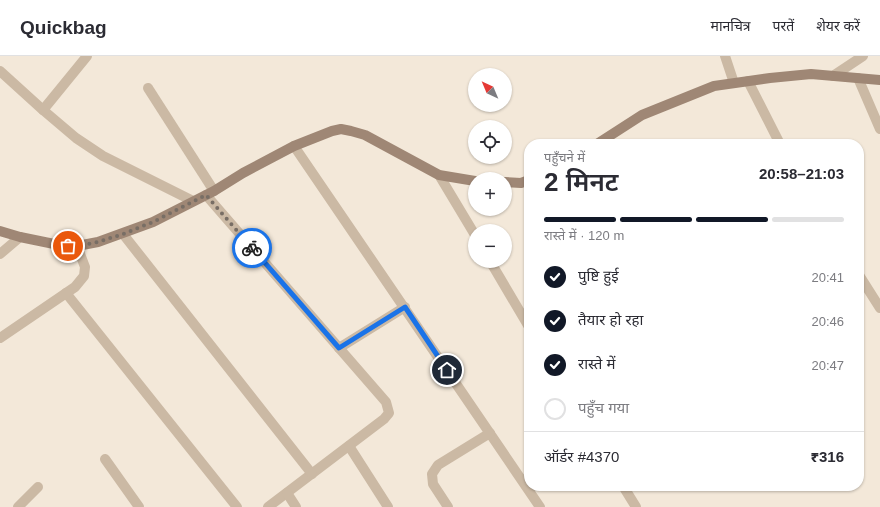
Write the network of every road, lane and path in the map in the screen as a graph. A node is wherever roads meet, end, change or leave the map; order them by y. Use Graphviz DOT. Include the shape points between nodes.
graph roads {
  1 [pos="87,56"];
  2 [pos="725,56"];
  3 [pos="863,56"];
  4 [pos="0,71"];
  5 [pos="833,76"];
  6 [pos="858,78"];
  7 [pos="880,80"];
  8 [pos="748,81"];
  9 [pos="734,83"];
  10 [pos="148,88"];
  11 [pos="43,110"];
  12 [pos="880,129"];
  13 [pos="605,139"];
  14 [pos="777,139"];
  15 [pos="294,146"];
  16 [pos="439,175"];
  17 [pos="468,180"];
  18 [pos="512,182"];
  19 [pos="524,182"];
  20 [pos="210,193"];
  21 [pos="194,201"];
  22 [pos="468,224"];
  23 [pos="0,230"];
  24 [pos="123,234"];
  25 [pos="20,237"];
  26 [pos="77,246"];
  27 [pos="0,254"];
  28 [pos="494,268"];
  29 [pos="864,283"];
  30 [pos="66,293"];
  31 [pos="405,307"];
  32 [pos="880,308"];
  33 [pos="524,319"];
  34 [pos="0,338"];
  35 [pos="339,348"];
  36 [pos="490,433"];
  37 [pos="349,446"];
  38 [pos="105,460"];
  39 [pos="312,474"];
  40 [pos="524,483"];
  41 [pos="38,487"];
  42 [pos="529,491"];
  43 [pos="626,491"];
  44 [pos="287,493"];
  45 [pos="18,507"];
  46 [pos="139,507"];
  47 [pos="237,507"];
  48 [pos="268,507"];
  49 [pos="296,507"];
  50 [pos="388,507"];
  51 [pos="448,507"];
  52 [pos="540,507"];
  53 [pos="636,507"];
  1 -- 11 [label="street"];
  2 -- 9 [label="street"];
  3 -- 5 [label="street"];
  4 -- 11 [label="street"];
  5 -- 6 [label="main road"];
  5 -- 8 [label="main road" via="811,74"];
  6 -- 7 [label="main road"];
  6 -- 12 [label="street"];
  8 -- 9 [label="main road"];
  8 -- 14 [label="street"];
  9 -- 13 [label="main road" via="714,86 642,115"];
  10 -- 20 [label="street"];
  11 -- 21 [label="street" via="76,138 103,156"];
  15 -- 16 [label="main road" via="341,129 365,135"];
  15 -- 20 [label="main road"];
  15 -- 31 [label="street"];
  16 -- 17 [label="main road"];
  16 -- 22 [label="street"];
  18 -- 19 [label="main road"];
  20 -- 21 [label="main road"];
  20 -- 35 [label="street"];
  21 -- 24 [label="main road"];
  23 -- 25 [label="main road"];
  24 -- 26 [label="main road"];
  24 -- 39 [label="street"];
  25 -- 26 [label="main road"];
  25 -- 27 [label="street"];
  26 -- 30 [label="street" via="85,267 84,276"];
  28 -- 33 [label="street"];
  29 -- 32 [label="street"];
  30 -- 34 [label="street"];
  30 -- 47 [label="street"];
  31 -- 35 [label="street"];
  31 -- 36 [label="street"];
  35 -- 37 [label="street" via="386,402 389,412 384,419"];
  36 -- 40 [label="street"];
  36 -- 51 [label="street" via="438,465 432,474 433,484"];
  37 -- 39 [label="street"];
  37 -- 50 [label="street"];
  38 -- 46 [label="street"];
  39 -- 44 [label="street"];
  41 -- 45 [label="street"];
  42 -- 52 [label="street"];
  43 -- 53 [label="street"];
  44 -- 48 [label="street"];
  44 -- 49 [label="street"];
}
